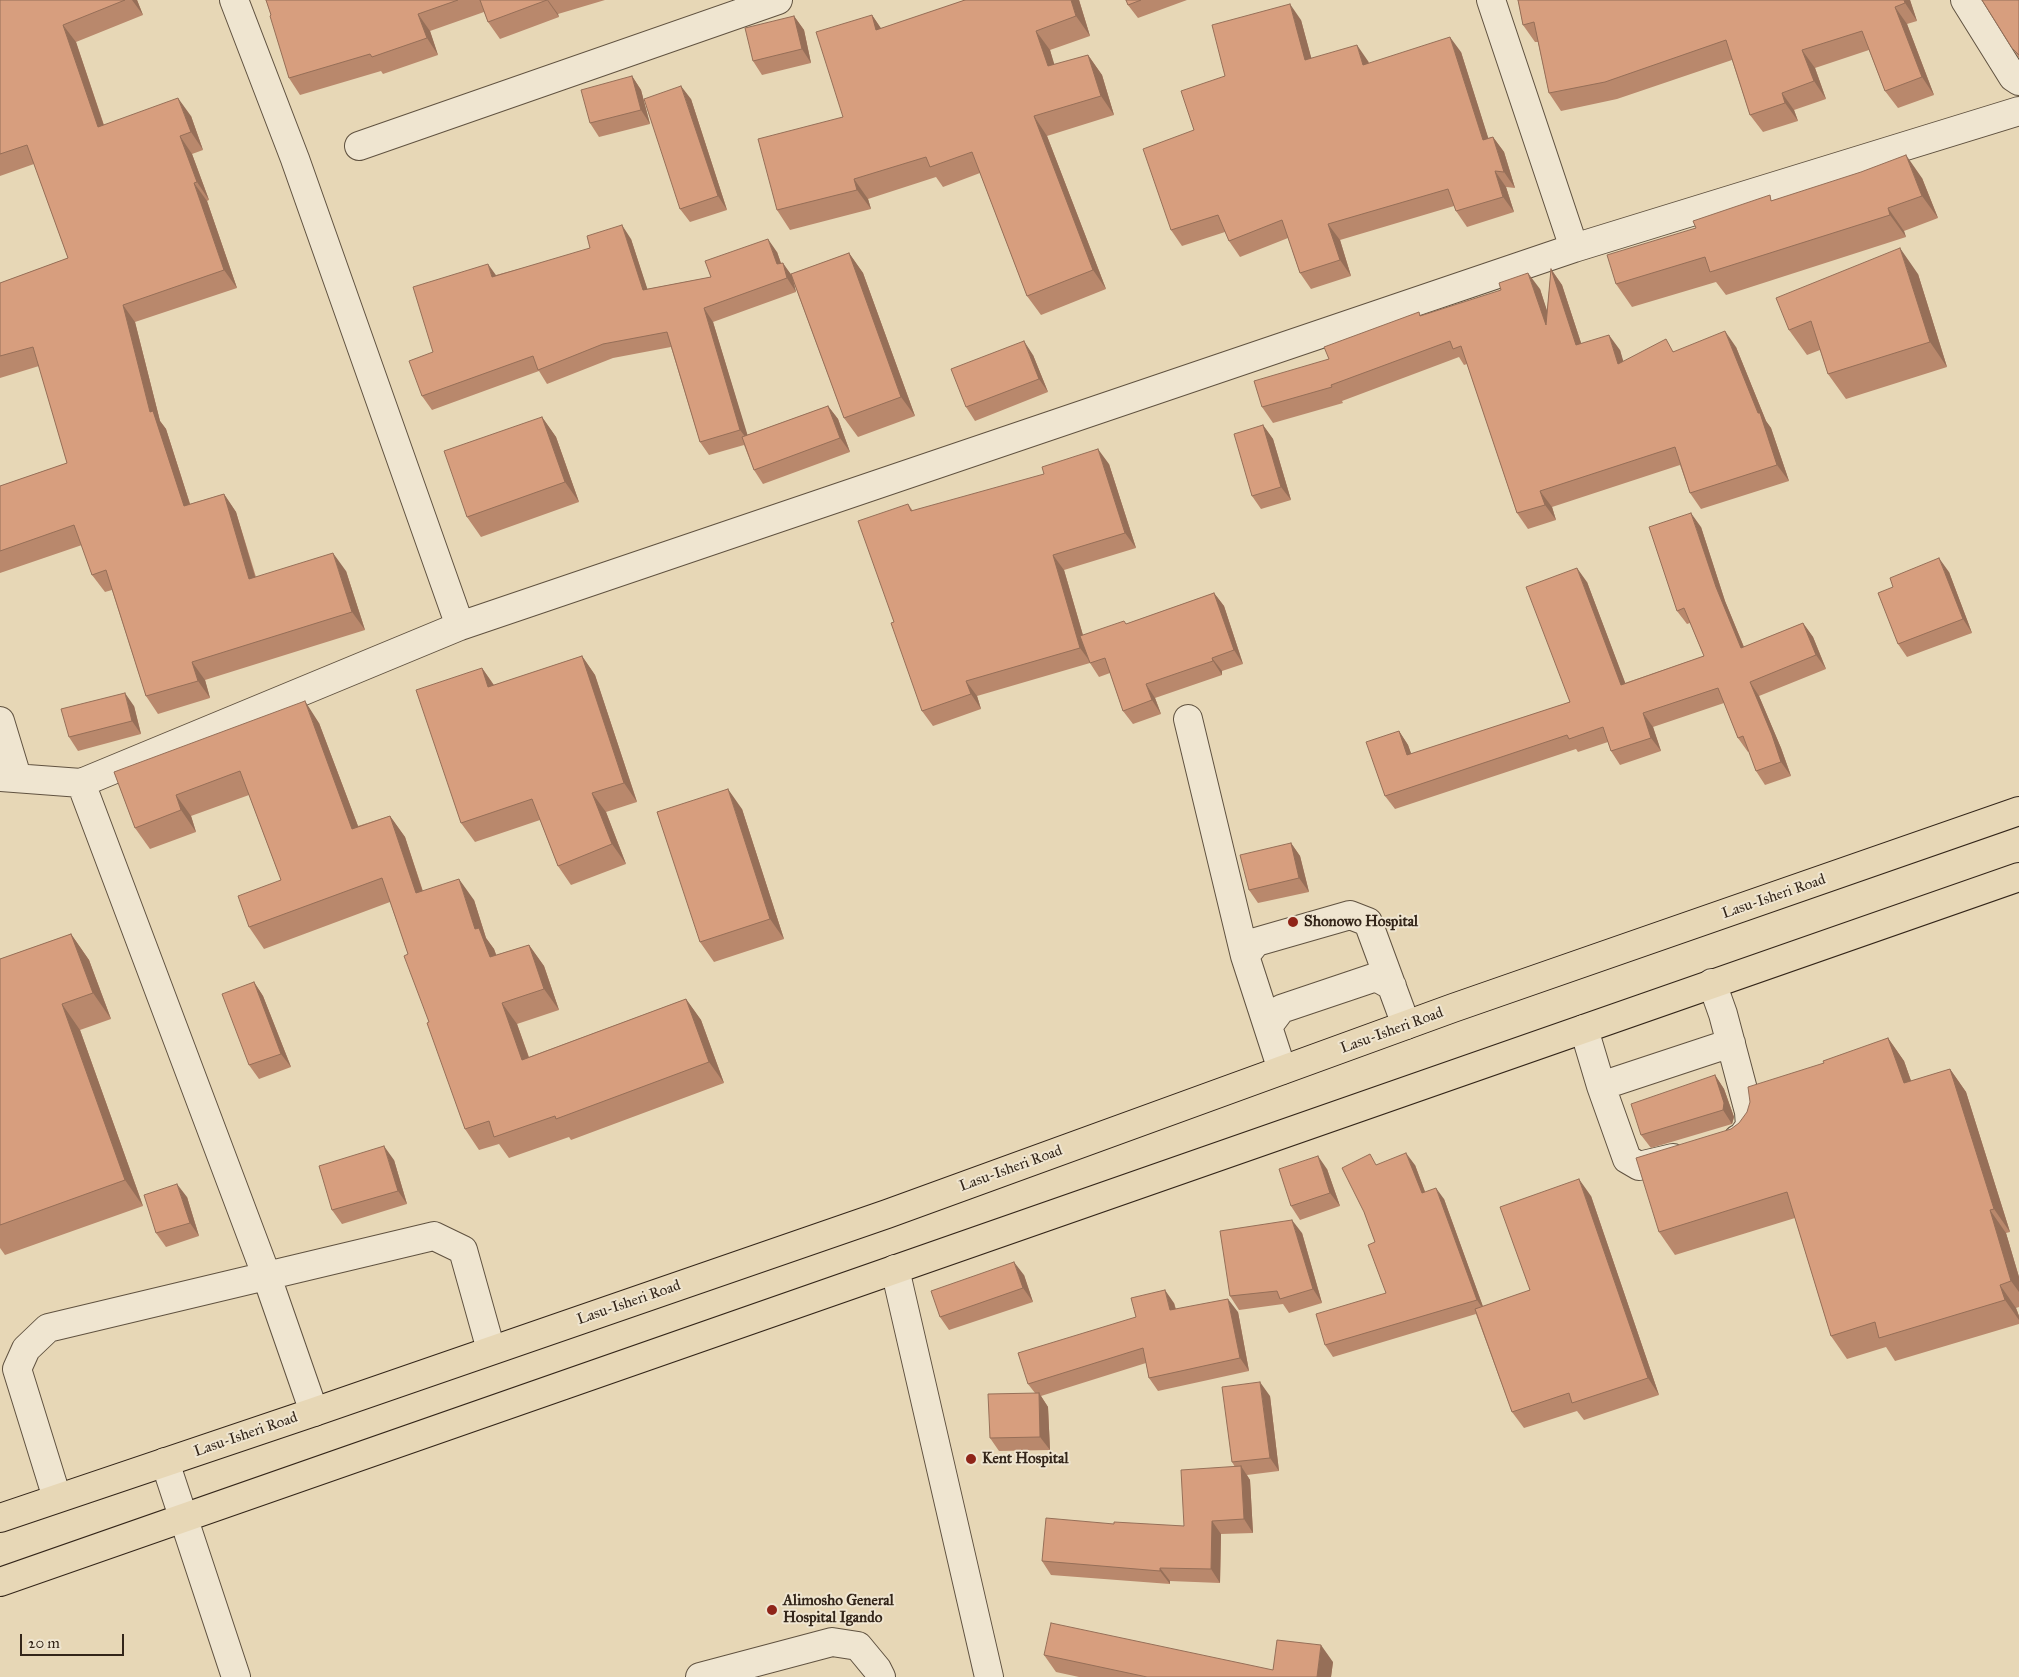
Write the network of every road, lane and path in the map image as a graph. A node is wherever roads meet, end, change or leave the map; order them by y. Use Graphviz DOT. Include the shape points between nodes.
graph roads {
  1 [pos="234,0"];
  2 [pos="778,0"];
  3 [pos="1491,0"];
  4 [pos="1965,0"];
  5 [pos="2019,81"];
  6 [pos="2019,111"];
  7 [pos="359,146"];
  8 [pos="1574,248"];
  9 [pos="460,626"];
  10 [pos="1188,719"];
  11 [pos="0,721"];
  12 [pos="9,777"];
  13 [pos="81,783"];
  14 [pos="2019,811"];
  15 [pos="2019,877"];
  16 [pos="1245,956"];
  17 [pos="1712,984"];
  18 [pos="1392,986"];
  19 [pos="1269,1025"];
  20 [pos="1406,1026"];
  21 [pos="1584,1029"];
  22 [pos="1731,1043"];
  23 [pos="1282,1070"];
  24 [pos="1601,1086"];
  25 [pos="895,1269"];
  26 [pos="267,1277"];
  27 [pos="491,1350"];
  28 [pos="314,1412"];
  29 [pos="165,1462"];
  30 [pos="57,1498"];
  31 [pos="0,1518"];
  32 [pos="184,1518"];
  33 [pos="0,1582"];
  34 [pos="236,1677"];
  35 [pos="700,1677"];
  36 [pos="881,1677"];
  37 [pos="990,1677"];
  1 -- 9 [label="street" via="295,159"];
  2 -- 7 [label="street"];
  3 -- 8 [label="street"];
  4 -- 5 [label="street" via="2013,77"];
  6 -- 8 [label="street"];
  8 -- 9 [label="street"];
  9 -- 13 [label="street"];
  10 -- 16 [label="street"];
  11 -- 12 [label="street"];
  12 -- 13 [label="street"];
  13 -- 26 [label="street"];
  14 -- 20 [label="main road, Lasu-Isheri Road"];
  15 -- 17 [label="main road"];
  16 -- 18 [label="street" via="1256,942 1350,915 1368,922"];
  16 -- 19 [label="street"];
  17 -- 21 [label="main road"];
  17 -- 22 [label="street"];
  18 -- 19 [label="street" via="1376,977 1281,1009"];
  18 -- 20 [label="street"];
  19 -- 23 [label="street"];
  20 -- 23 [label="main road, Lasu-Isheri Road"];
  21 -- 24 [label="street"];
  21 -- 25 [label="main road"];
  22 -- 24 [label="street"];
  22 -- 24 [label="street" via="1749,1112 1750,1126 1742,1138 1639,1166 1627,1159"];
  23 -- 27 [label="main road, Lasu-Isheri Road" via="887,1214"];
  25 -- 32 [label="main road"];
  25 -- 37 [label="street"];
  26 -- 27 [label="street" via="434,1236 463,1250"];
  26 -- 28 [label="street"];
  26 -- 30 [label="street" via="48,1328 26,1350 17,1369"];
  27 -- 28 [label="main road, Lasu-Isheri Road"];
  28 -- 29 [label="main road, Lasu-Isheri Road"];
  29 -- 30 [label="main road, Lasu-Isheri Road"];
  29 -- 32 [label="street"];
  30 -- 31 [label="main road, Lasu-Isheri Road"];
  32 -- 33 [label="main road"];
  32 -- 34 [label="street"];
  35 -- 36 [label="street" via="832,1642 858,1646"];
}
